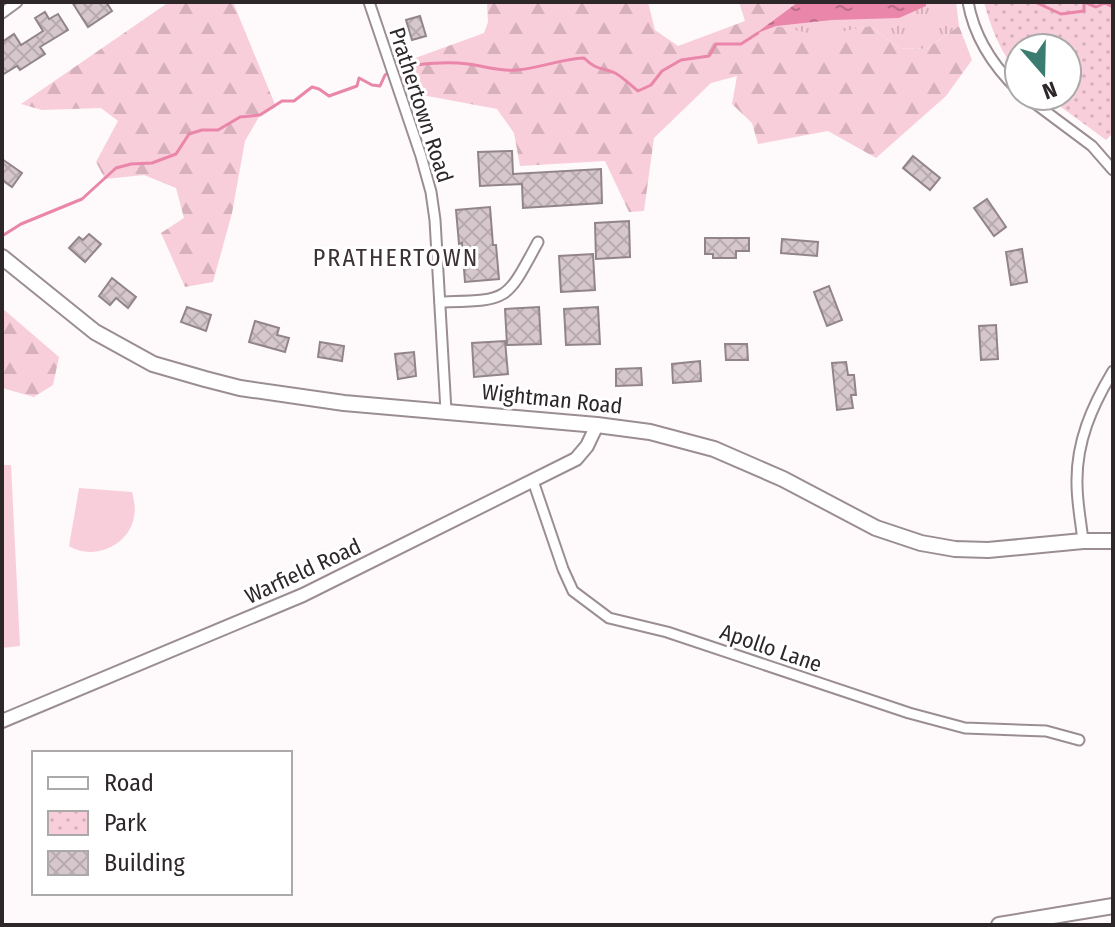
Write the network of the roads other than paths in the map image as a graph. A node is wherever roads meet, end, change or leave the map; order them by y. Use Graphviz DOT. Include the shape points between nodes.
graph roads {
  1 [pos="17,2"];
  2 [pos="369,2"];
  3 [pos="968,2"];
  4 [pos="2,13"];
  5 [pos="1003,73"];
  6 [pos="1046,112"];
  7 [pos="1113,170"];
  8 [pos="538,242"];
  9 [pos="2,257"];
  10 [pos="440,302"];
  11 [pos="1113,371"];
  12 [pos="446,411"];
  13 [pos="597,425"];
  14 [pos="533,481"];
  15 [pos="1083,541"];
  16 [pos="1113,541"];
  17 [pos="2,721"];
  18 [pos="1079,740"];
  19 [pos="1113,906"];
  20 [pos="999,925"];
  1 -- 4 [label="street"];
  2 -- 10 [label="street, Prathertown Road" via="431,192"];
  3 -- 5 [label="street" via="975,28"];
  6 -- 7 [label="street" via="1092,146"];
  8 -- 10 [label="street" via="505,295"];
  9 -- 12 [label="main road, Wightman Road" via="95,332 153,364 240,388"];
  10 -- 12 [label="street, Prathertown Road"];
  11 -- 15 [label="street" via="1096,399 1077,462"];
  12 -- 13 [label="main road, Wightman Road"];
  13 -- 14 [label="street, Warfield Road" via="576,459"];
  13 -- 15 [label="main road, Wightman Road" via="714,449 876,528 921,543 988,550"];
  14 -- 17 [label="street, Warfield Road" via="303,595"];
  14 -- 18 [label="street, Apollo Lane" via="573,591 609,618 965,728 1046,731"];
  15 -- 16 [label="main road, Wightman Road"];
  19 -- 20 [label="main road"];
}
